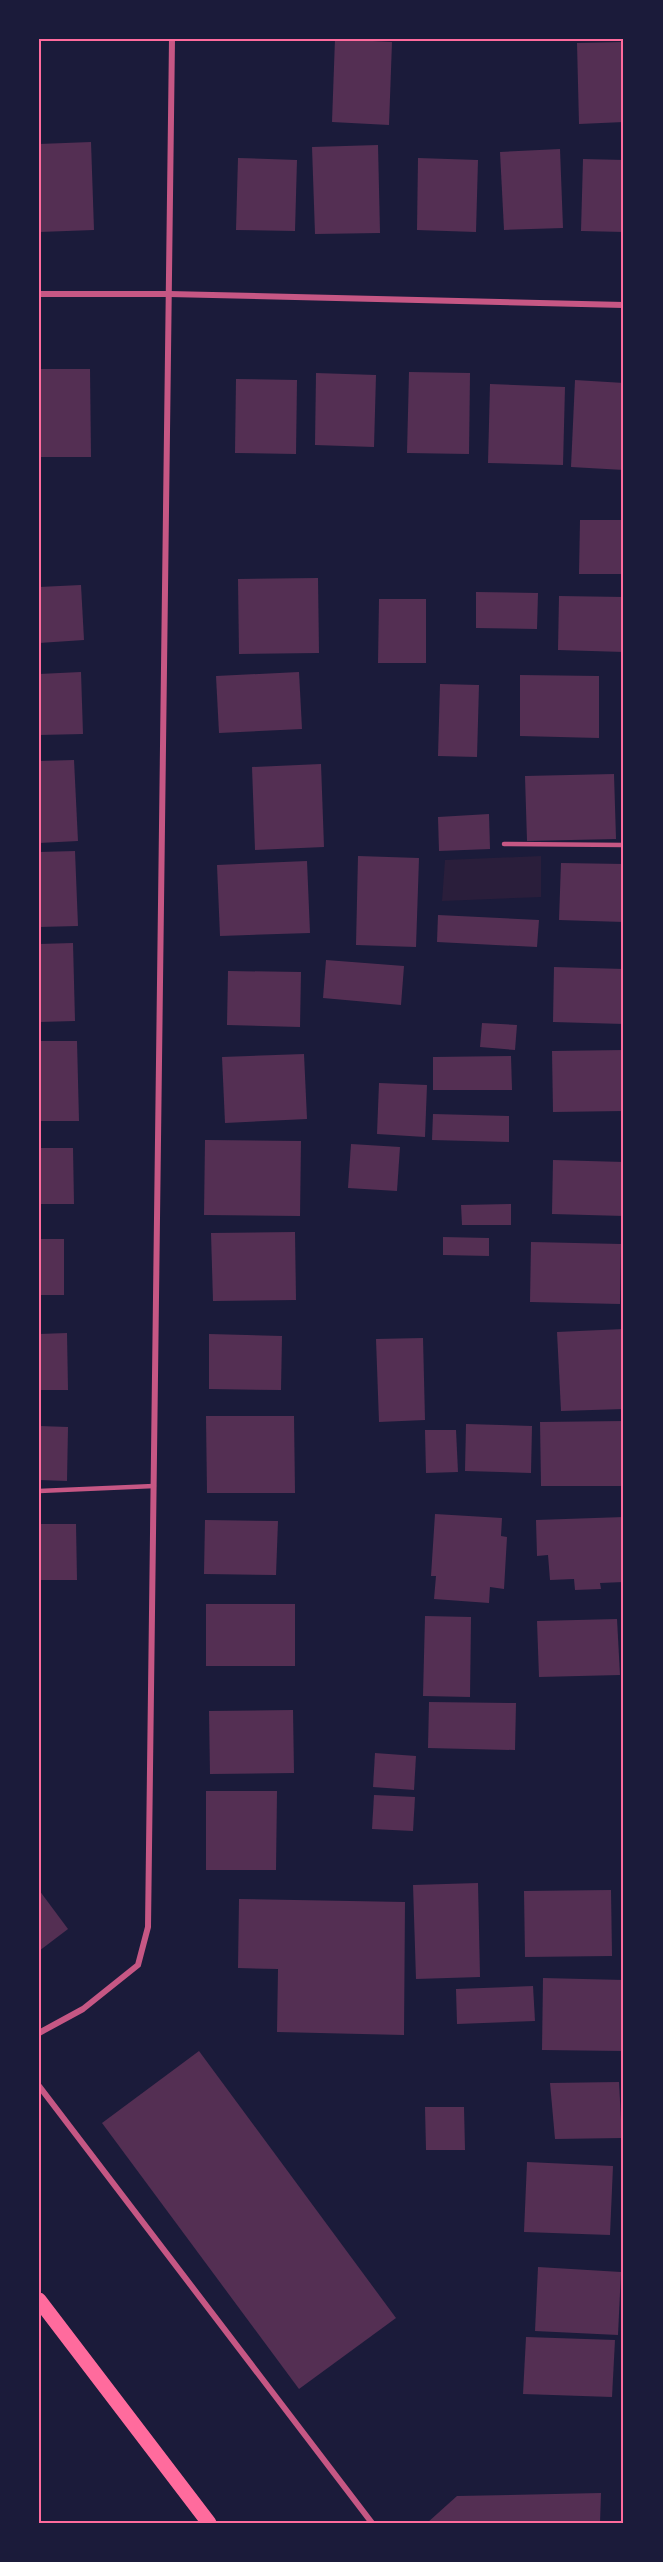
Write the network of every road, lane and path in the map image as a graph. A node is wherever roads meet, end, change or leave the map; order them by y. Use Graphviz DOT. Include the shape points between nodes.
graph roads {
  1 [pos="172,39"];
  2 [pos="39,294"];
  3 [pos="169,294"];
  4 [pos="624,305"];
  5 [pos="504,844"];
  6 [pos="624,846"];
  7 [pos="154,1486"];
  8 [pos="39,1491"];
  9 [pos="39,2033"];
  10 [pos="39,2086"];
  11 [pos="39,2300"];
  12 [pos="209,2523"];
  13 [pos="372,2523"];
  1 -- 3 [label="street"];
  2 -- 3 [label="street"];
  3 -- 4 [label="street"];
  3 -- 7 [label="street"];
  5 -- 6 [label="lane"];
  7 -- 8 [label="lane"];
  7 -- 9 [label="street" via="148,1927 138,1965 82,2009"];
  10 -- 13 [label="street"];
  11 -- 12 [label="main road"];
}
